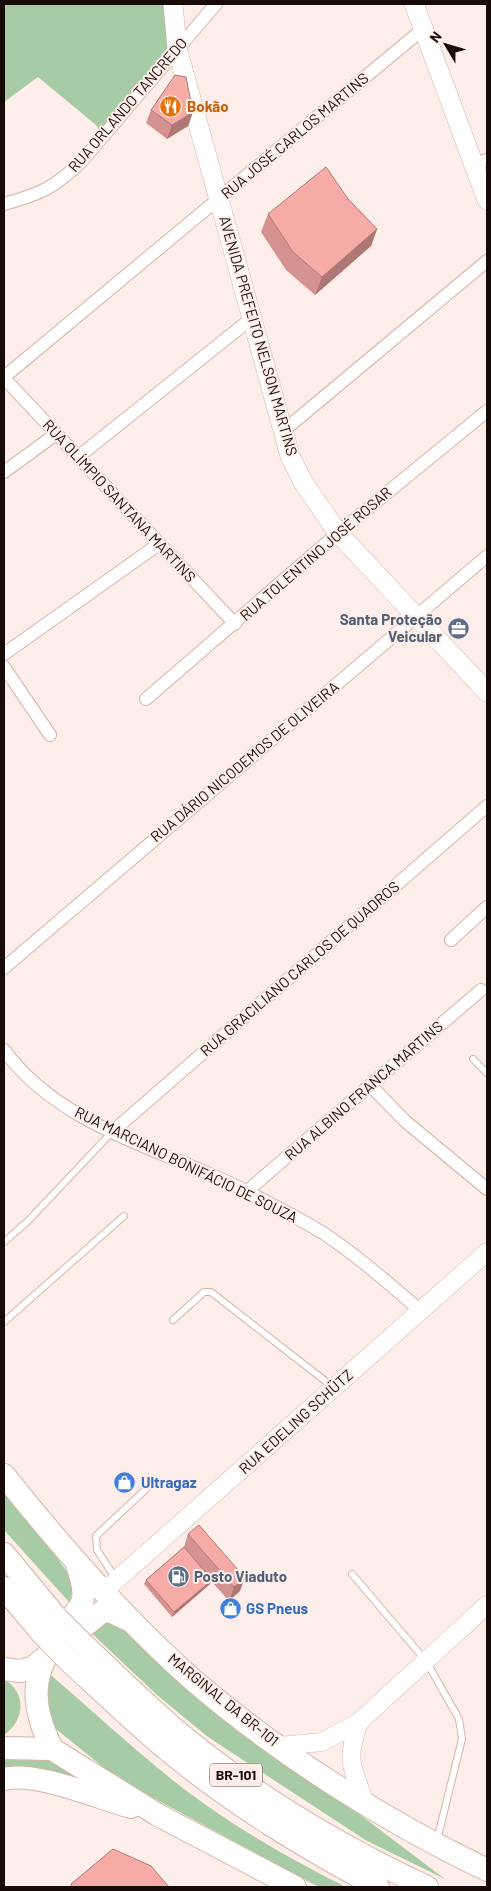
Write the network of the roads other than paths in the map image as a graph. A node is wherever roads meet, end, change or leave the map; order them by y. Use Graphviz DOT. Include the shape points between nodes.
graph roads {
  1 [pos="173,4"];
  2 [pos="216,4"];
  3 [pos="414,4"];
  4 [pos="423,29"];
  5 [pos="176,48"];
  6 [pos="481,162"];
  7 [pos="220,199"];
  8 [pos="487,200"];
  9 [pos="4,204"];
  10 [pos="487,260"];
  11 [pos="252,318"];
  12 [pos="4,377"];
  13 [pos="487,411"];
  14 [pos="282,432"];
  15 [pos="56,434"];
  16 [pos="78,457"];
  17 [pos="4,472"];
  18 [pos="338,533"];
  19 [pos="159,544"];
  20 [pos="487,556"];
  21 [pos="416,616"];
  22 [pos="235,624"];
  23 [pos="4,654"];
  24 [pos="4,667"];
  25 [pos="487,692"];
  26 [pos="146,699"];
  27 [pos="50,735"];
  28 [pos="487,806"];
  29 [pos="487,907"];
  30 [pos="451,940"];
  31 [pos="4,968"];
  32 [pos="480,990"];
  33 [pos="4,1050"];
  34 [pos="473,1059"];
  35 [pos="487,1073"];
  36 [pos="370,1085"];
  37 [pos="112,1132"];
  38 [pos="487,1189"];
  39 [pos="246,1192"];
  40 [pos="124,1216"];
  41 [pos="4,1242"];
  42 [pos="487,1252"];
  43 [pos="421,1311"];
  44 [pos="173,1320"];
  45 [pos="4,1322"];
  46 [pos="334,1388"];
  47 [pos="4,1475"];
  48 [pos="146,1489"];
  49 [pos="4,1554"];
  50 [pos="76,1564"];
  51 [pos="352,1574"];
  52 [pos="111,1586"];
  53 [pos="4,1588"];
  54 [pos="487,1605"];
  55 [pos="132,1622"];
  56 [pos="49,1625"];
  57 [pos="76,1653"];
  58 [pos="4,1657"];
  59 [pos="45,1659"];
  60 [pos="426,1661"];
  61 [pos="4,1669"];
  62 [pos="359,1722"];
  63 [pos="280,1746"];
  64 [pos="4,1748"];
  65 [pos="52,1749"];
  66 [pos="4,1779"];
  67 [pos="366,1805"];
  68 [pos="158,1815"];
  69 [pos="436,1844"];
  70 [pos="487,1870"];
  71 [pos="418,1883"];
  72 [pos="295,1887"];
  73 [pos="378,1887"];
  74 [pos="442,1887"];
  1 -- 5 [label="main road, AVENIDA PREFEITO NELSON MARTINS"];
  2 -- 5 [label="street, RUA ORLANDO TANCREDO"];
  3 -- 4 [label="main road"];
  4 -- 6 [label="main road"];
  4 -- 7 [label="street, RUA JOSÉ CARLOS MARTINS"];
  5 -- 7 [label="main road, AVENIDA PREFEITO NELSON MARTINS"];
  5 -- 9 [label="street, RUA ORLANDO TANCREDO" via="64,179 47,190"];
  6 -- 8 [label="main road"];
  7 -- 11 [label="main road, AVENIDA PREFEITO NELSON MARTINS"];
  7 -- 12 [label="street, RUA JOSÉ CARLOS MARTINS"];
  10 -- 14 [label="street"];
  11 -- 14 [label="main road, AVENIDA PREFEITO NELSON MARTINS"];
  11 -- 16 [label="street"];
  12 -- 15 [label="street, RUA OLÍMPIO SANTANA MARTINS"];
  13 -- 18 [label="street, RUA TOLENTINO JOSÉ ROSAR"];
  14 -- 18 [label="main road, AVENIDA PREFEITO NELSON MARTINS" via="303,482"];
  15 -- 16 [label="street, RUA OLÍMPIO SANTANA MARTINS"];
  15 -- 17 [label="street"];
  16 -- 19 [label="street, RUA OLÍMPIO SANTANA MARTINS"];
  18 -- 21 [label="main road, AVENIDA PREFEITO NELSON MARTINS"];
  18 -- 22 [label="street, RUA TOLENTINO JOSÉ ROSAR"];
  19 -- 22 [label="street, RUA OLÍMPIO SANTANA MARTINS"];
  19 -- 23 [label="street"];
  20 -- 21 [label="street, RUA DÁRIO NICODEMOS DE OLIVEIRA"];
  21 -- 25 [label="main road, AVENIDA PREFEITO NELSON MARTINS"];
  21 -- 31 [label="street, RUA DÁRIO NICODEMOS DE OLIVEIRA"];
  22 -- 26 [label="street, RUA TOLENTINO JOSÉ ROSAR"];
  24 -- 27 [label="street"];
  28 -- 37 [label="street, RUA GRACILIANO CARLOS DE QUADROS"];
  29 -- 30 [label="street"];
  32 -- 36 [label="street, RUA ALBINO FRANCA MARTINS"];
  33 -- 37 [label="street, RUA MARCIANO BONIFÁCIO DE SOUZA" via="38,1086"];
  34 -- 35 [label="lane"];
  36 -- 38 [label="street" via="406,1121"];
  36 -- 39 [label="street, RUA ALBINO FRANCA MARTINS"];
  37 -- 39 [label="street, RUA MARCIANO BONIFÁCIO DE SOUZA"];
  37 -- 41 [label="lane"];
  39 -- 43 [label="street, RUA MARCIANO BONIFÁCIO DE SOUZA" via="322,1232"];
  40 -- 45 [label="lane"];
  42 -- 43 [label="main road, RUA EDELING SCHÜTZ"];
  43 -- 46 [label="main road, RUA EDELING SCHÜTZ"];
  44 -- 46 [label="lane" via="204,1292 211,1292"];
  46 -- 52 [label="main road, RUA EDELING SCHÜTZ"];
  47 -- 50 [label="highway, MARGINAL DA BR-101"];
  48 -- 52 [label="lane" via="96,1536 97,1550"];
  49 -- 56 [label="highway, BR-101"];
  50 -- 52 [label="highway, MARGINAL DA BR-101"];
  50 -- 58 [label="highway" via="84,1594 77,1612 35,1650 22,1657"];
  51 -- 60 [label="lane"];
  52 -- 55 [label="highway, MARGINAL DA BR-101"];
  53 -- 56 [label="highway, BR-101"];
  54 -- 60 [label="main road"];
  55 -- 59 [label="highway" via="103,1611"];
  55 -- 63 [label="highway, MARGINAL DA BR-101" via="194,1680"];
  56 -- 57 [label="highway, BR-101, bridge"];
  57 -- 71 [label="highway, BR-101" via="240,1778 310,1825"];
  57 -- 73 [label="highway, BR-101" via="172,1754 260,1818"];
  59 -- 61 [label="highway" via="25,1671"];
  59 -- 65 [label="highway" via="36,1683 36,1700 39,1718"];
  60 -- 62 [label="main road"];
  60 -- 69 [label="lane" via="459,1719 462,1739"];
  62 -- 63 [label="main road" via="322,1742"];
  62 -- 67 [label="main road" via="351,1746 351,1763"];
  63 -- 67 [label="highway, MARGINAL DA BR-101"];
  64 -- 65 [label="highway"];
  65 -- 68 [label="highway"];
  66 -- 68 [label="highway" via="28,1778"];
  67 -- 69 [label="highway, MARGINAL DA BR-101"];
  68 -- 72 [label="highway"];
  69 -- 70 [label="highway, MARGINAL DA BR-101"];
  71 -- 74 [label="highway"];
}
